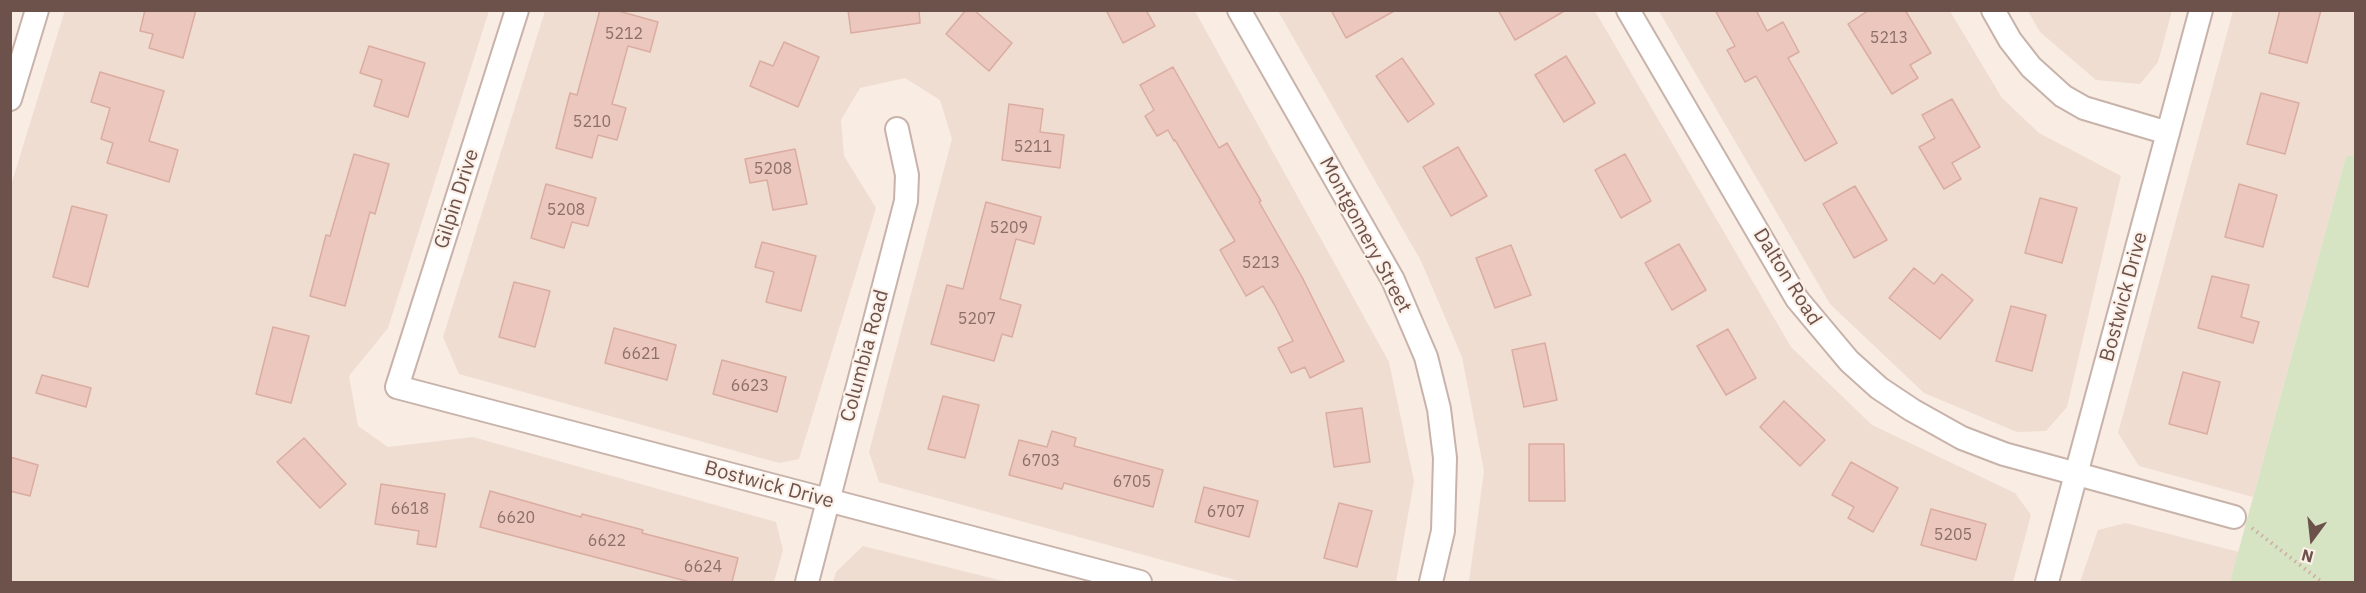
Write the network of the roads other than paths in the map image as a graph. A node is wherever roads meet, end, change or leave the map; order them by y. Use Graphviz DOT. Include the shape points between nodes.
graph roads {
  1 [pos="38,10"];
  2 [pos="517,10"];
  3 [pos="1239,10"];
  4 [pos="1628,10"];
  5 [pos="1993,10"];
  6 [pos="2201,10"];
  7 [pos="10,99"];
  8 [pos="897,129"];
  9 [pos="2168,134"];
  10 [pos="397,387"];
  11 [pos="2077,474"];
  12 [pos="827,500"];
  13 [pos="2234,517"];
  14 [pos="807,582"];
  15 [pos="1140,582"];
  16 [pos="1431,582"];
  17 [pos="2047,582"];
  1 -- 7 [label="street"];
  2 -- 10 [label="street, Gilpin Drive"];
  3 -- 16 [label="street, Montgomery Street" via="1393,280 1426,357 1439,409 1445,458 1443,531"];
  4 -- 11 [label="street, Dalton Road" via="1797,299 1849,361 1879,388 1962,438"];
  5 -- 9 [label="street" via="2031,67 2063,96 2084,108"];
  6 -- 9 [label="street, Bostwick Drive"];
  8 -- 12 [label="street, Columbia Road" via="907,175 906,201"];
  9 -- 11 [label="street, Bostwick Drive"];
  10 -- 12 [label="street, Bostwick Drive"];
  11 -- 13 [label="street, Dalton Road"];
  11 -- 17 [label="street, Bostwick Drive"];
  12 -- 14 [label="street, Columbia Road"];
  12 -- 15 [label="street, Bostwick Drive"];
}
